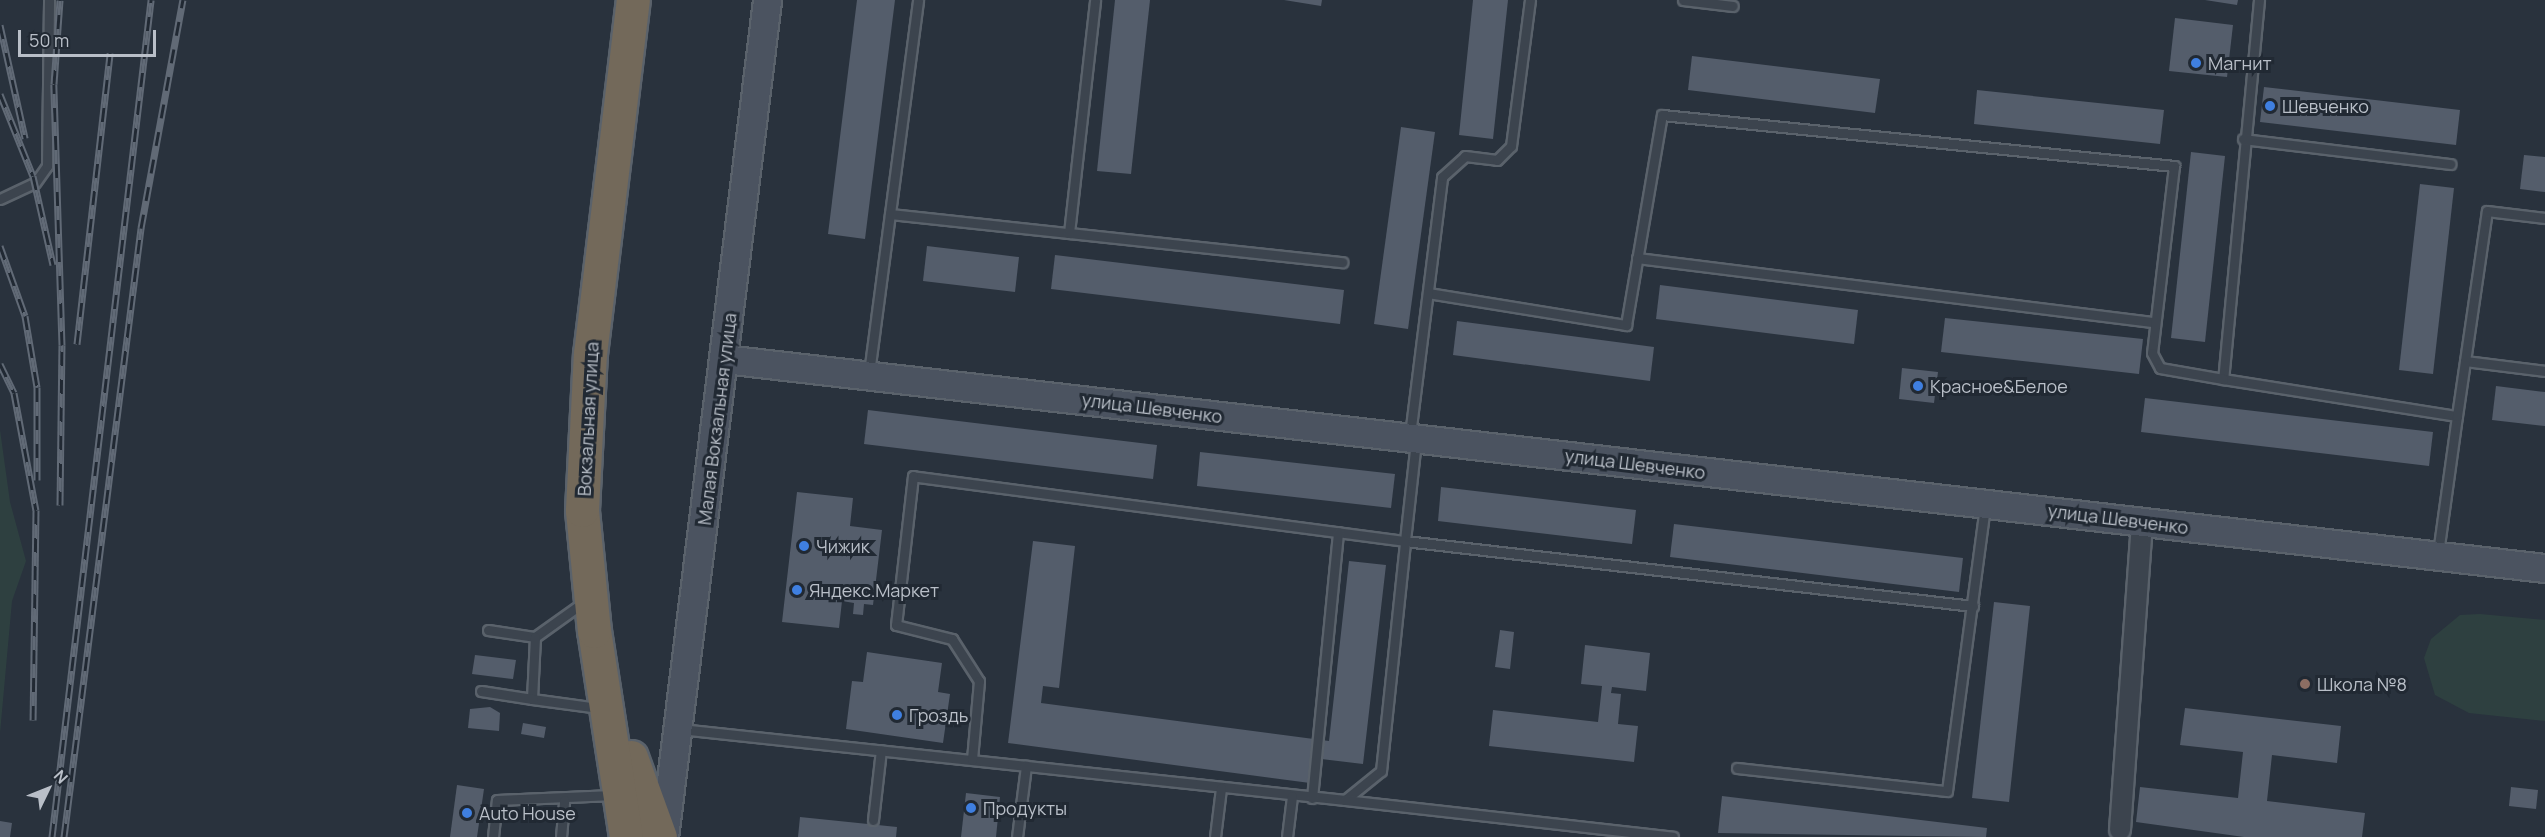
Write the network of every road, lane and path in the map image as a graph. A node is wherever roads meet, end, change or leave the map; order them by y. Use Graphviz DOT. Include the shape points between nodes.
graph roads {
  1 [pos="49,0"];
  2 [pos="633,0"];
  3 [pos="767,0"];
  4 [pos="918,0"];
  5 [pos="1095,0"];
  6 [pos="1530,0"];
  7 [pos="1683,0"];
  8 [pos="2259,0"];
  9 [pos="1733,6"];
  10 [pos="2243,139"];
  11 [pos="2451,164"];
  12 [pos="0,199"];
  13 [pos="890,214"];
  14 [pos="2545,219"];
  15 [pos="1069,233"];
  16 [pos="1638,258"];
  17 [pos="1342,262"];
  18 [pos="1428,293"];
  19 [pos="2152,322"];
  20 [pos="724,359"];
  21 [pos="2465,362"];
  22 [pos="2545,371"];
  23 [pos="868,375"];
  24 [pos="2223,379"];
  25 [pos="2457,416"];
  26 [pos="1413,438"];
  27 [pos="1985,504"];
  28 [pos="2142,522"];
  29 [pos="1338,532"];
  30 [pos="1405,541"];
  31 [pos="2438,556"];
  32 [pos="2545,568"];
  33 [pos="590,598"];
  34 [pos="1973,606"];
  35 [pos="488,630"];
  36 [pos="594,631"];
  37 [pos="535,636"];
  38 [pos="481,691"];
  39 [pos="532,699"];
  40 [pos="607,709"];
  41 [pos="678,729"];
  42 [pos="881,750"];
  43 [pos="972,760"];
  44 [pos="1026,766"];
  45 [pos="1737,768"];
  46 [pos="1221,788"];
  47 [pos="622,795"];
  48 [pos="1292,796"];
  49 [pos="1312,798"];
  50 [pos="564,800"];
  51 [pos="1345,800"];
  52 [pos="873,820"];
  53 [pos="2120,831"];
  54 [pos="493,837"];
  55 [pos="561,837"];
  56 [pos="626,837"];
  57 [pos="662,837"];
  58 [pos="1017,837"];
  59 [pos="1215,837"];
  60 [pos="1287,837"];
  61 [pos="1673,837"];
  1 -- 12 [label="lane" via="47,166 35,183"];
  2 -- 33 [label="highway, Вокзальная улица" via="590,354 582,510"];
  3 -- 20 [label="street, Малая Вокзальная улица"];
  4 -- 13 [label="lane"];
  5 -- 15 [label="lane"];
  6 -- 18 [label="lane" via="1511,146 1497,160 1465,156 1442,177"];
  7 -- 9 [label="lane"];
  8 -- 10 [label="lane"];
  10 -- 11 [label="lane"];
  10 -- 24 [label="lane"];
  13 -- 15 [label="lane"];
  13 -- 23 [label="lane"];
  14 -- 21 [label="lane" via="2487,211"];
  15 -- 17 [label="lane"];
  16 -- 18 [label="lane" via="1626,325"];
  16 -- 19 [label="lane"];
  16 -- 19 [label="lane" via="1662,115 2174,166"];
  18 -- 26 [label="lane"];
  19 -- 24 [label="lane" via="2152,352 2160,368"];
  20 -- 23 [label="street, улица Шевченко"];
  20 -- 41 [label="street, Малая Вокзальная улица"];
  21 -- 22 [label="lane"];
  21 -- 25 [label="lane"];
  23 -- 26 [label="street, улица Шевченко"];
  24 -- 25 [label="lane"];
  25 -- 31 [label="lane"];
  26 -- 27 [label="street, улица Шевченко"];
  26 -- 30 [label="lane"];
  27 -- 28 [label="street, улица Шевченко"];
  27 -- 34 [label="lane"];
  28 -- 31 [label="street, улица Шевченко"];
  28 -- 53 [label="street"];
  29 -- 30 [label="lane"];
  29 -- 43 [label="lane" via="913,476 896,625 952,639 979,681"];
  29 -- 49 [label="lane"];
  30 -- 34 [label="lane"];
  30 -- 51 [label="lane" via="1381,771"];
  31 -- 32 [label="street, улица Шевченко"];
  33 -- 36 [label="highway, Вокзальная улица"];
  33 -- 37 [label="lane"];
  34 -- 45 [label="lane" via="1947,791"];
  35 -- 37 [label="lane"];
  36 -- 40 [label="highway, Вокзальная улица"];
  36 -- 57 [label="highway"];
  37 -- 39 [label="lane"];
  38 -- 39 [label="lane"];
  39 -- 40 [label="lane"];
  40 -- 47 [label="highway, Вокзальная улица"];
  41 -- 42 [label="lane"];
  41 -- 57 [label="street, Малая Вокзальная улица"];
  42 -- 43 [label="lane"];
  42 -- 52 [label="lane"];
  43 -- 44 [label="lane"];
  44 -- 46 [label="lane"];
  44 -- 58 [label="lane"];
  46 -- 48 [label="lane"];
  46 -- 59 [label="lane"];
  47 -- 50 [label="lane"];
  47 -- 56 [label="highway, Вокзальная улица"];
  48 -- 49 [label="lane"];
  48 -- 60 [label="lane"];
  49 -- 51 [label="lane"];
  50 -- 54 [label="lane" via="497,800"];
  50 -- 55 [label="lane"];
  51 -- 61 [label="lane"];
}
